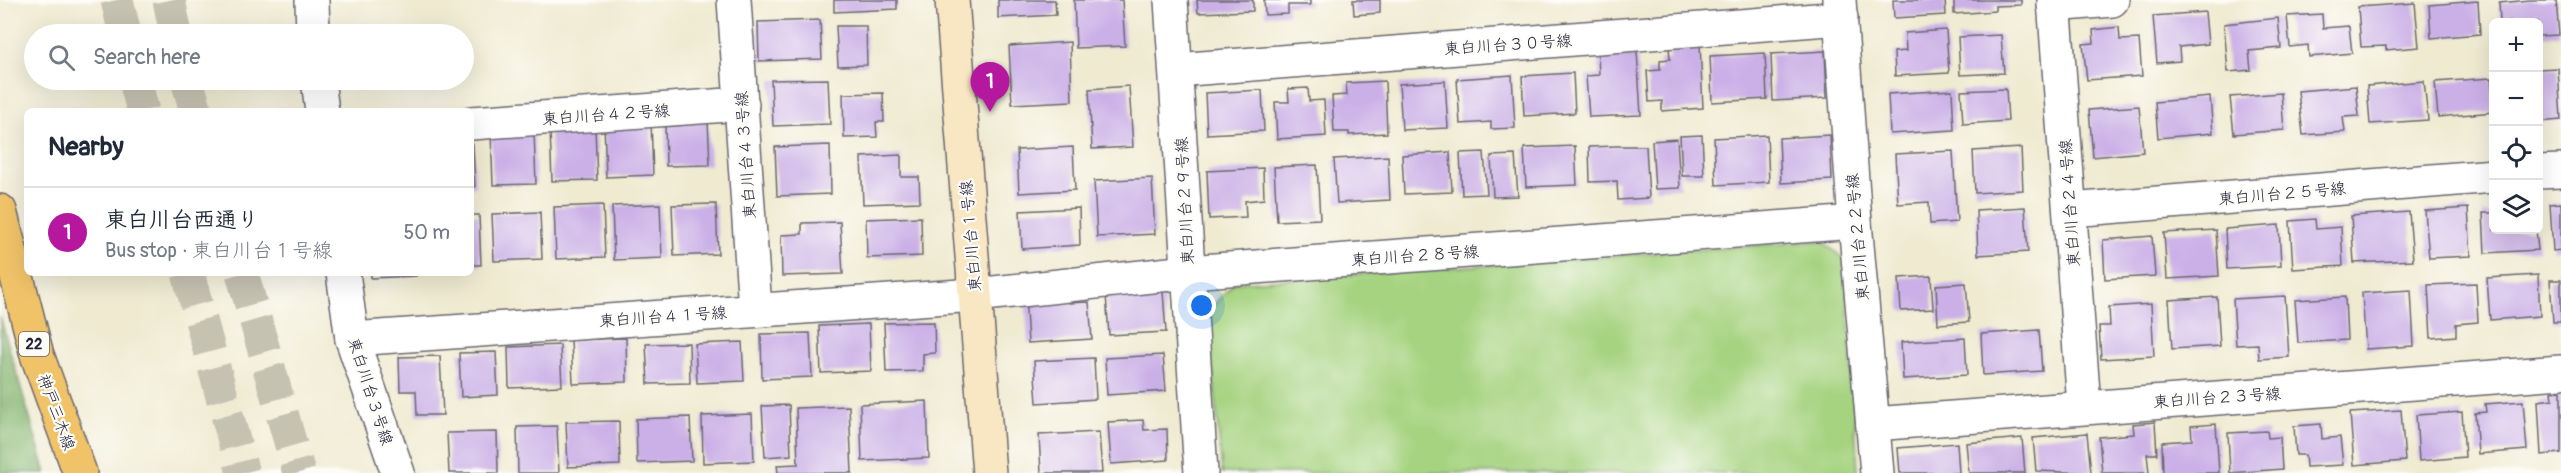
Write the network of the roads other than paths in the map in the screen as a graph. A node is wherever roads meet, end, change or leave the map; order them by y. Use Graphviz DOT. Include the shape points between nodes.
graph roads {
  1 [pos="312,0"];
  2 [pos="734,0"];
  3 [pos="952,0"];
  4 [pos="1171,0"];
  5 [pos="2112,0"];
  6 [pos="2054,2"];
  7 [pos="1840,9"];
  8 [pos="313,24"];
  9 [pos="1176,70"];
  10 [pos="319,90"];
  11 [pos="742,104"];
  12 [pos="322,108"];
  13 [pos="474,123"];
  14 [pos="2561,171"];
  15 [pos="2543,172"];
  16 [pos="2489,176"];
  17 [pos="2070,210"];
  18 [pos="0,211"];
  19 [pos="1855,222"];
  20 [pos="1188,273"];
  21 [pos="343,276"];
  22 [pos="975,295"];
  23 [pos="755,309"];
  24 [pos="352,339"];
  25 [pos="2561,372"];
  26 [pos="2084,406"];
  27 [pos="1873,424"];
  28 [pos="80,473"];
  29 [pos="398,473"];
  30 [pos="989,473"];
  31 [pos="1201,473"];
  32 [pos="1877,473"];
  1 -- 8 [label="street"];
  2 -- 11 [label="street, 東白川台４３号線"];
  3 -- 22 [label="street, 東白川台１号線"];
  4 -- 9 [label="street, 東白川台２９号線"];
  5 -- 6 [label="street"];
  6 -- 17 [label="street, 東白川台２４号線"];
  7 -- 9 [label="street, 東白川台３０号線"];
  7 -- 19 [label="street, 東白川台２２号線"];
  9 -- 20 [label="street, 東白川台２９号線"];
  10 -- 12 [label="street"];
  11 -- 13 [label="street, 東白川台４２号線"];
  11 -- 23 [label="street, 東白川台４３号線"];
  14 -- 15 [label="street"];
  16 -- 17 [label="street, 東白川台２５号線"];
  17 -- 26 [label="street, 東白川台２４号線"];
  18 -- 28 [label="main road, 神戸三木線 / 22" via="37,355"];
  19 -- 20 [label="street, 東白川台２８号線"];
  19 -- 27 [label="street, 東白川台２２号線"];
  20 -- 22 [label="street, 東白川台２８号線"];
  20 -- 31 [label="street, 東白川台２９号線"];
  21 -- 24 [label="street, 東白川台３号線"];
  22 -- 23 [label="street, 東白川台４１号線"];
  22 -- 30 [label="street, 東白川台１号線"];
  23 -- 24 [label="street, 東白川台４１号線"];
  24 -- 29 [label="street, 東白川台３号線"];
  25 -- 26 [label="street, 東白川台２３号線"];
  26 -- 27 [label="street, 東白川台２３号線"];
  27 -- 32 [label="street, 東白川台２２号線"];
}
